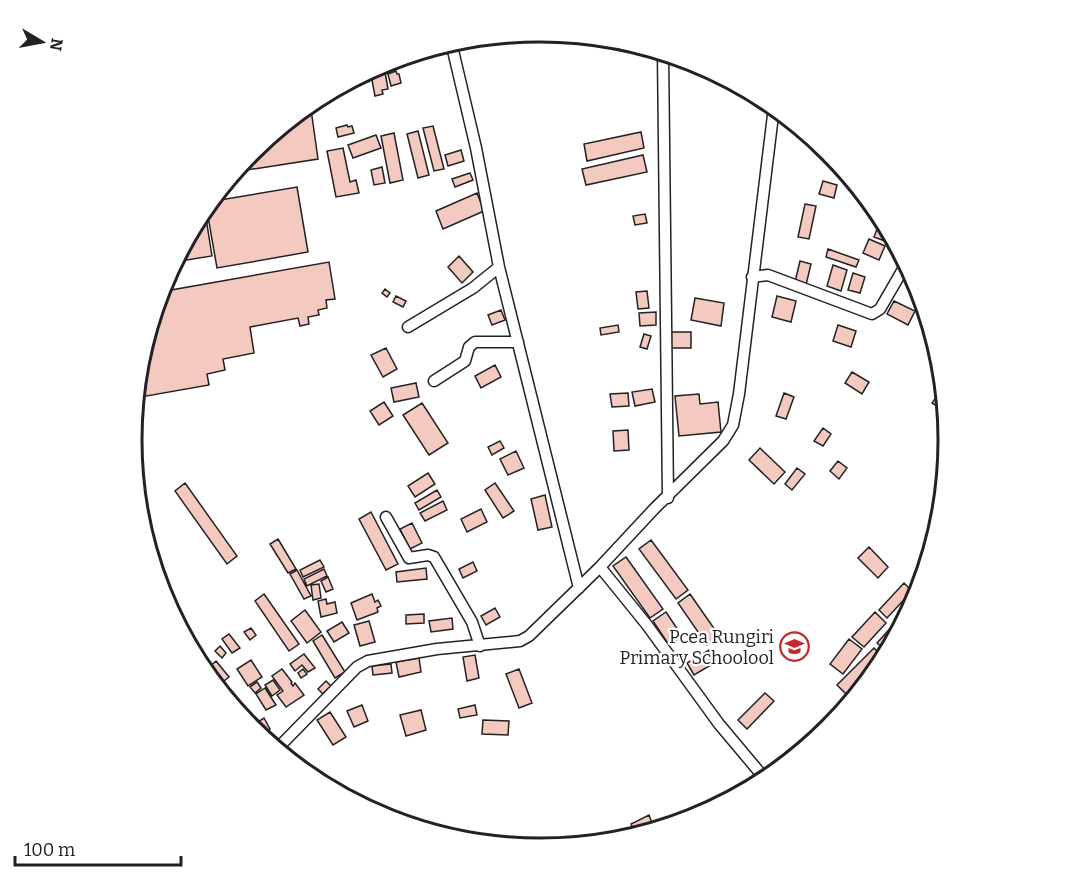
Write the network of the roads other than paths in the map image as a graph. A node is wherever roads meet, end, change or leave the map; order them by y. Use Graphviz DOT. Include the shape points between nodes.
graph roads {
  1 [pos="453,52"];
  2 [pos="663,62"];
  3 [pos="773,117"];
  4 [pos="499,267"];
  5 [pos="900,274"];
  6 [pos="752,278"];
  7 [pos="408,327"];
  8 [pos="518,342"];
  9 [pos="435,381"];
  10 [pos="668,498"];
  11 [pos="386,517"];
  12 [pos="600,567"];
  13 [pos="579,588"];
  14 [pos="480,646"];
  15 [pos="282,744"];
  16 [pos="759,772"];
  1 -- 4 [label="street"];
  2 -- 10 [label="street"];
  3 -- 6 [label="street"];
  4 -- 7 [label="street" via="473,288"];
  4 -- 8 [label="street"];
  5 -- 6 [label="street" via="880,309 872,314 768,275"];
  6 -- 10 [label="street" via="733,425 723,441"];
  8 -- 9 [label="street" via="475,342 469,346 465,361"];
  8 -- 13 [label="street"];
  10 -- 12 [label="street"];
  11 -- 14 [label="street" via="407,556 434,557 472,622"];
  12 -- 13 [label="street"];
  12 -- 16 [label="street"];
  13 -- 14 [label="street" via="529,636"];
  14 -- 15 [label="street" via="368,661 357,667"];
}
